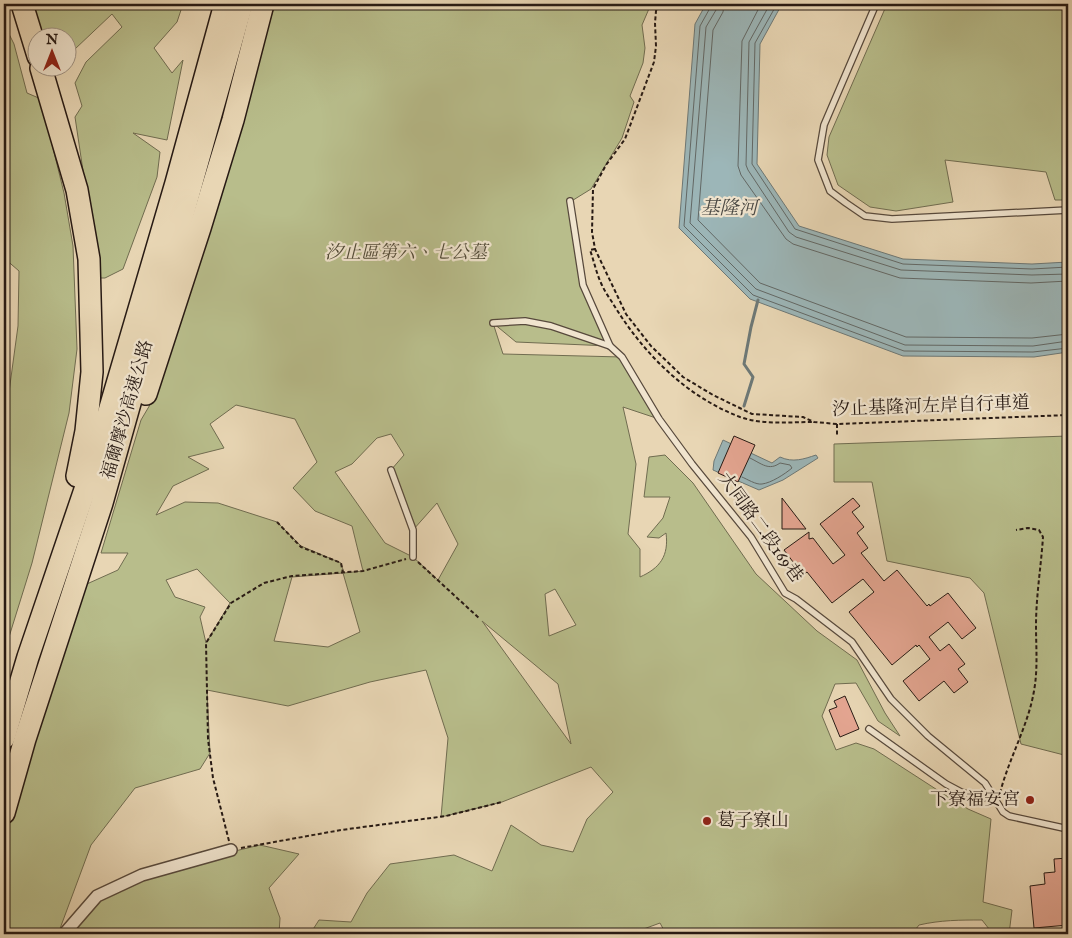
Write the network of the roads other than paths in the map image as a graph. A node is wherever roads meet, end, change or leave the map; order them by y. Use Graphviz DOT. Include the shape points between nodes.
graph roads {
  1 [pos="225,4"];
  2 [pos="242,4"];
  3 [pos="263,4"];
  4 [pos="876,4"];
  5 [pos="22,7"];
  6 [pos="29,28"];
  7 [pos="44,78"];
  8 [pos="570,202"];
  9 [pos="1068,210"];
  10 [pos="493,323"];
  11 [pos="610,346"];
  12 [pos="114,458"];
  13 [pos="391,470"];
  14 [pos="67,544"];
  15 [pos="413,558"];
  16 [pos="869,729"];
  17 [pos="4,738"];
  18 [pos="992,796"];
  19 [pos="4,813"];
  20 [pos="1068,829"];
  21 [pos="231,850"];
  22 [pos="64,934"];
  1 -- 14 [label="highway, 福爾摩沙高速公路" via="173,193"];
  2 -- 12 [label="highway, 福爾摩沙高速公路"];
  3 -- 12 [label="highway" via="230,129 152,377 131,434"];
  4 -- 9 [label="lane" via="824,126 818,160 830,190 865,216 892,219"];
  5 -- 6 [label="highway"];
  7 -- 14 [label="highway" via="77,190 89,259 92,372 86,431 72,497"];
  8 -- 11 [label="lane" via="583,285"];
  10 -- 11 [label="lane" via="525,321 551,326"];
  11 -- 18 [label="lane, 大同路二段169巷" via="622,358 686,456 751,537 785,593 852,642 890,700 985,782"];
  12 -- 19 [label="highway, 福爾摩沙高速公路"];
  13 -- 15 [label="lane" via="413,530"];
  14 -- 17 [label="highway, 福爾摩沙高速公路"];
  16 -- 18 [label="lane" via="946,784 984,798"];
  18 -- 20 [label="lane, 大同路二段169巷" via="1008,816"];
  21 -- 22 [label="street" via="142,875 97,896"];
}
